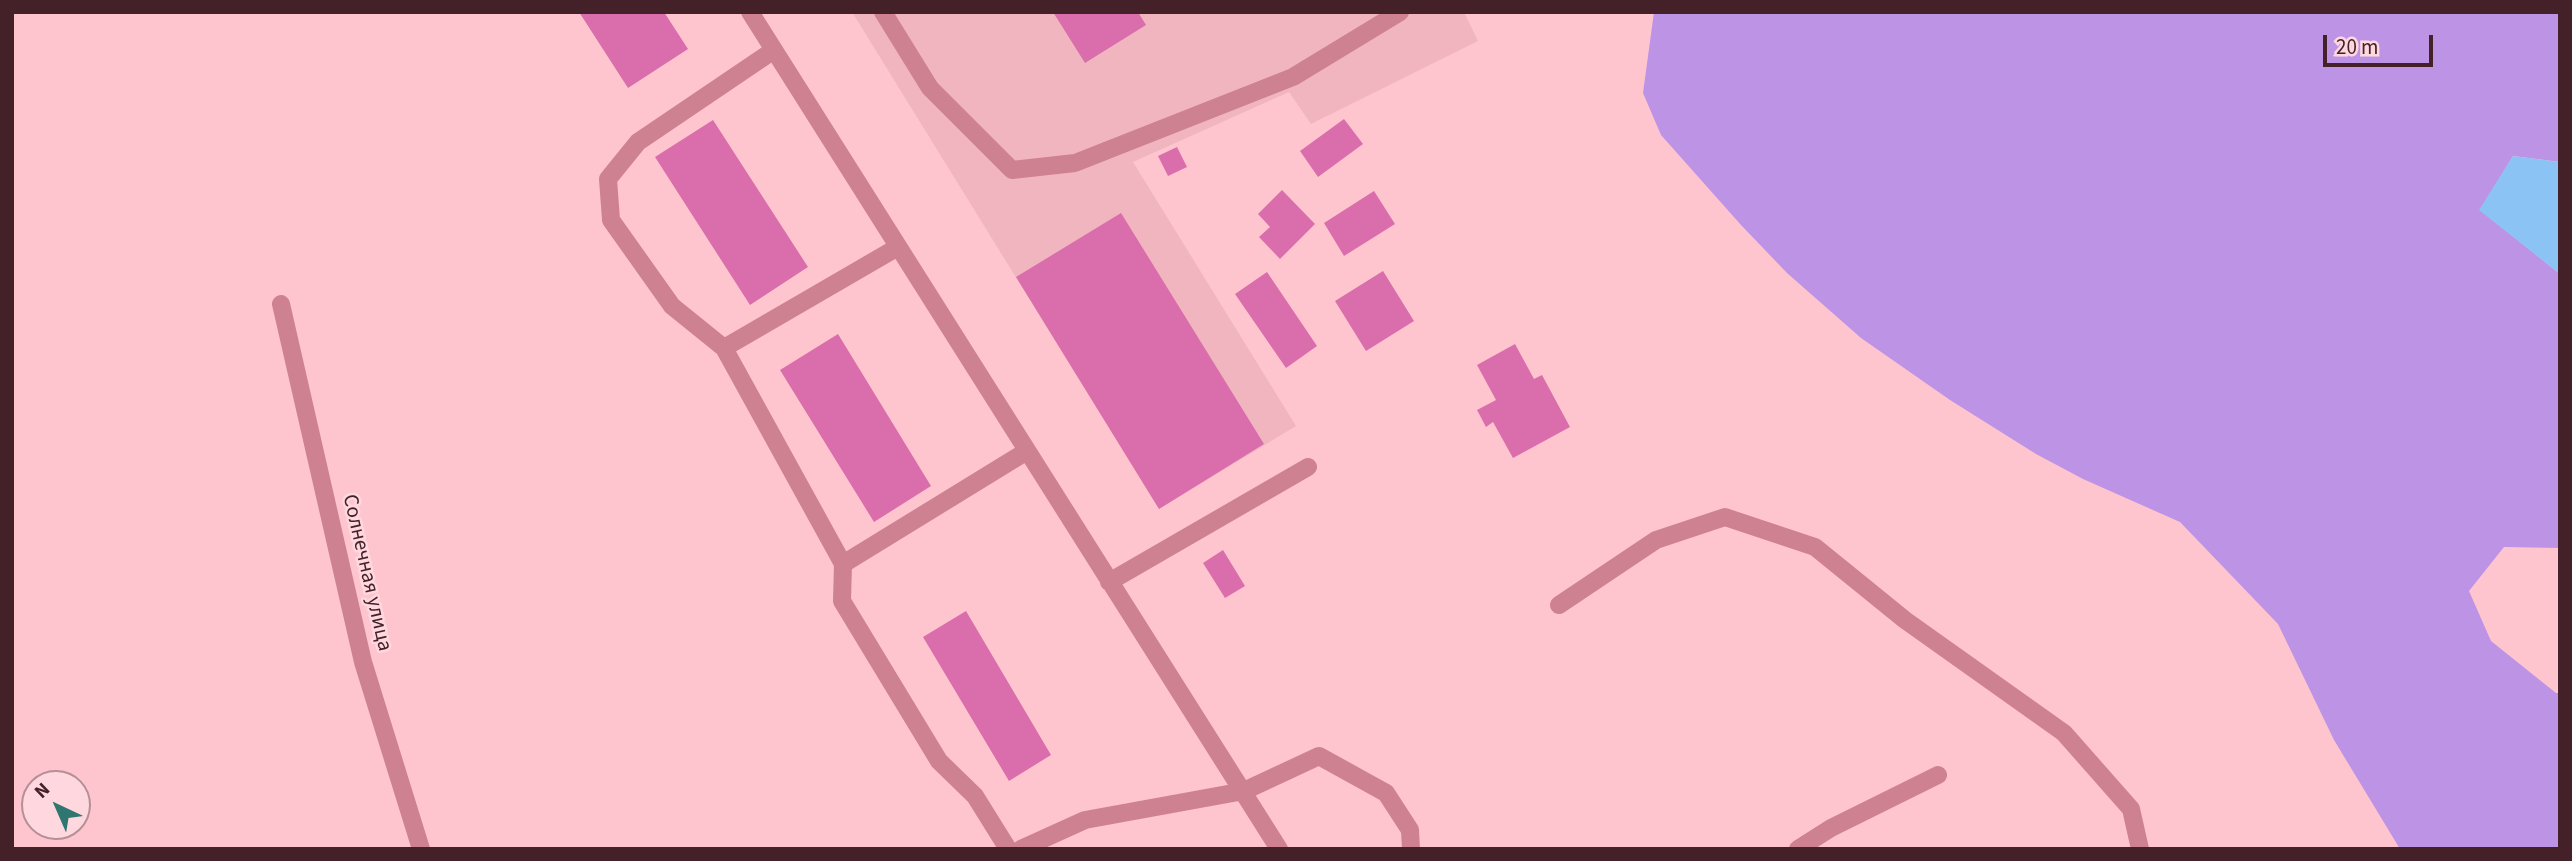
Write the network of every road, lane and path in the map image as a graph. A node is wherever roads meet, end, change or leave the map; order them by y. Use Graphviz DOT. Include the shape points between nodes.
graph roads {
  1 [pos="750,12"];
  2 [pos="883,12"];
  3 [pos="1400,12"];
  4 [pos="774,50"];
  5 [pos="898,247"];
  6 [pos="281,304"];
  7 [pos="724,348"];
  8 [pos="1027,451"];
  9 [pos="1308,467"];
  10 [pos="843,564"];
  11 [pos="1109,582"];
  12 [pos="1559,605"];
  13 [pos="1938,775"];
  14 [pos="1244,791"];
  15 [pos="421,849"];
  16 [pos="1008,849"];
  17 [pos="1021,849"];
  18 [pos="1279,849"];
  19 [pos="1411,849"];
  20 [pos="1798,849"];
  21 [pos="2140,849"];
  1 -- 4 [label="street"];
  2 -- 3 [label="street" via="930,88 1012,170 1075,163 1293,77"];
  4 -- 5 [label="street"];
  4 -- 7 [label="street" via="638,142 608,179 611,220 673,306"];
  5 -- 7 [label="street"];
  5 -- 8 [label="street"];
  6 -- 15 [label="street, Солнечная улица" via="363,662"];
  7 -- 10 [label="street"];
  8 -- 10 [label="street"];
  8 -- 11 [label="street"];
  9 -- 11 [label="street"];
  10 -- 16 [label="street" via="842,601 939,761 975,796"];
  11 -- 14 [label="street"];
  12 -- 21 [label="street" via="1656,540 1725,517 1815,547 1905,620 2064,733 2131,809"];
  13 -- 20 [label="street"];
  14 -- 17 [label="street" via="1085,820"];
  14 -- 18 [label="street"];
  14 -- 19 [label="street" via="1319,756 1386,793 1410,830"];
}
